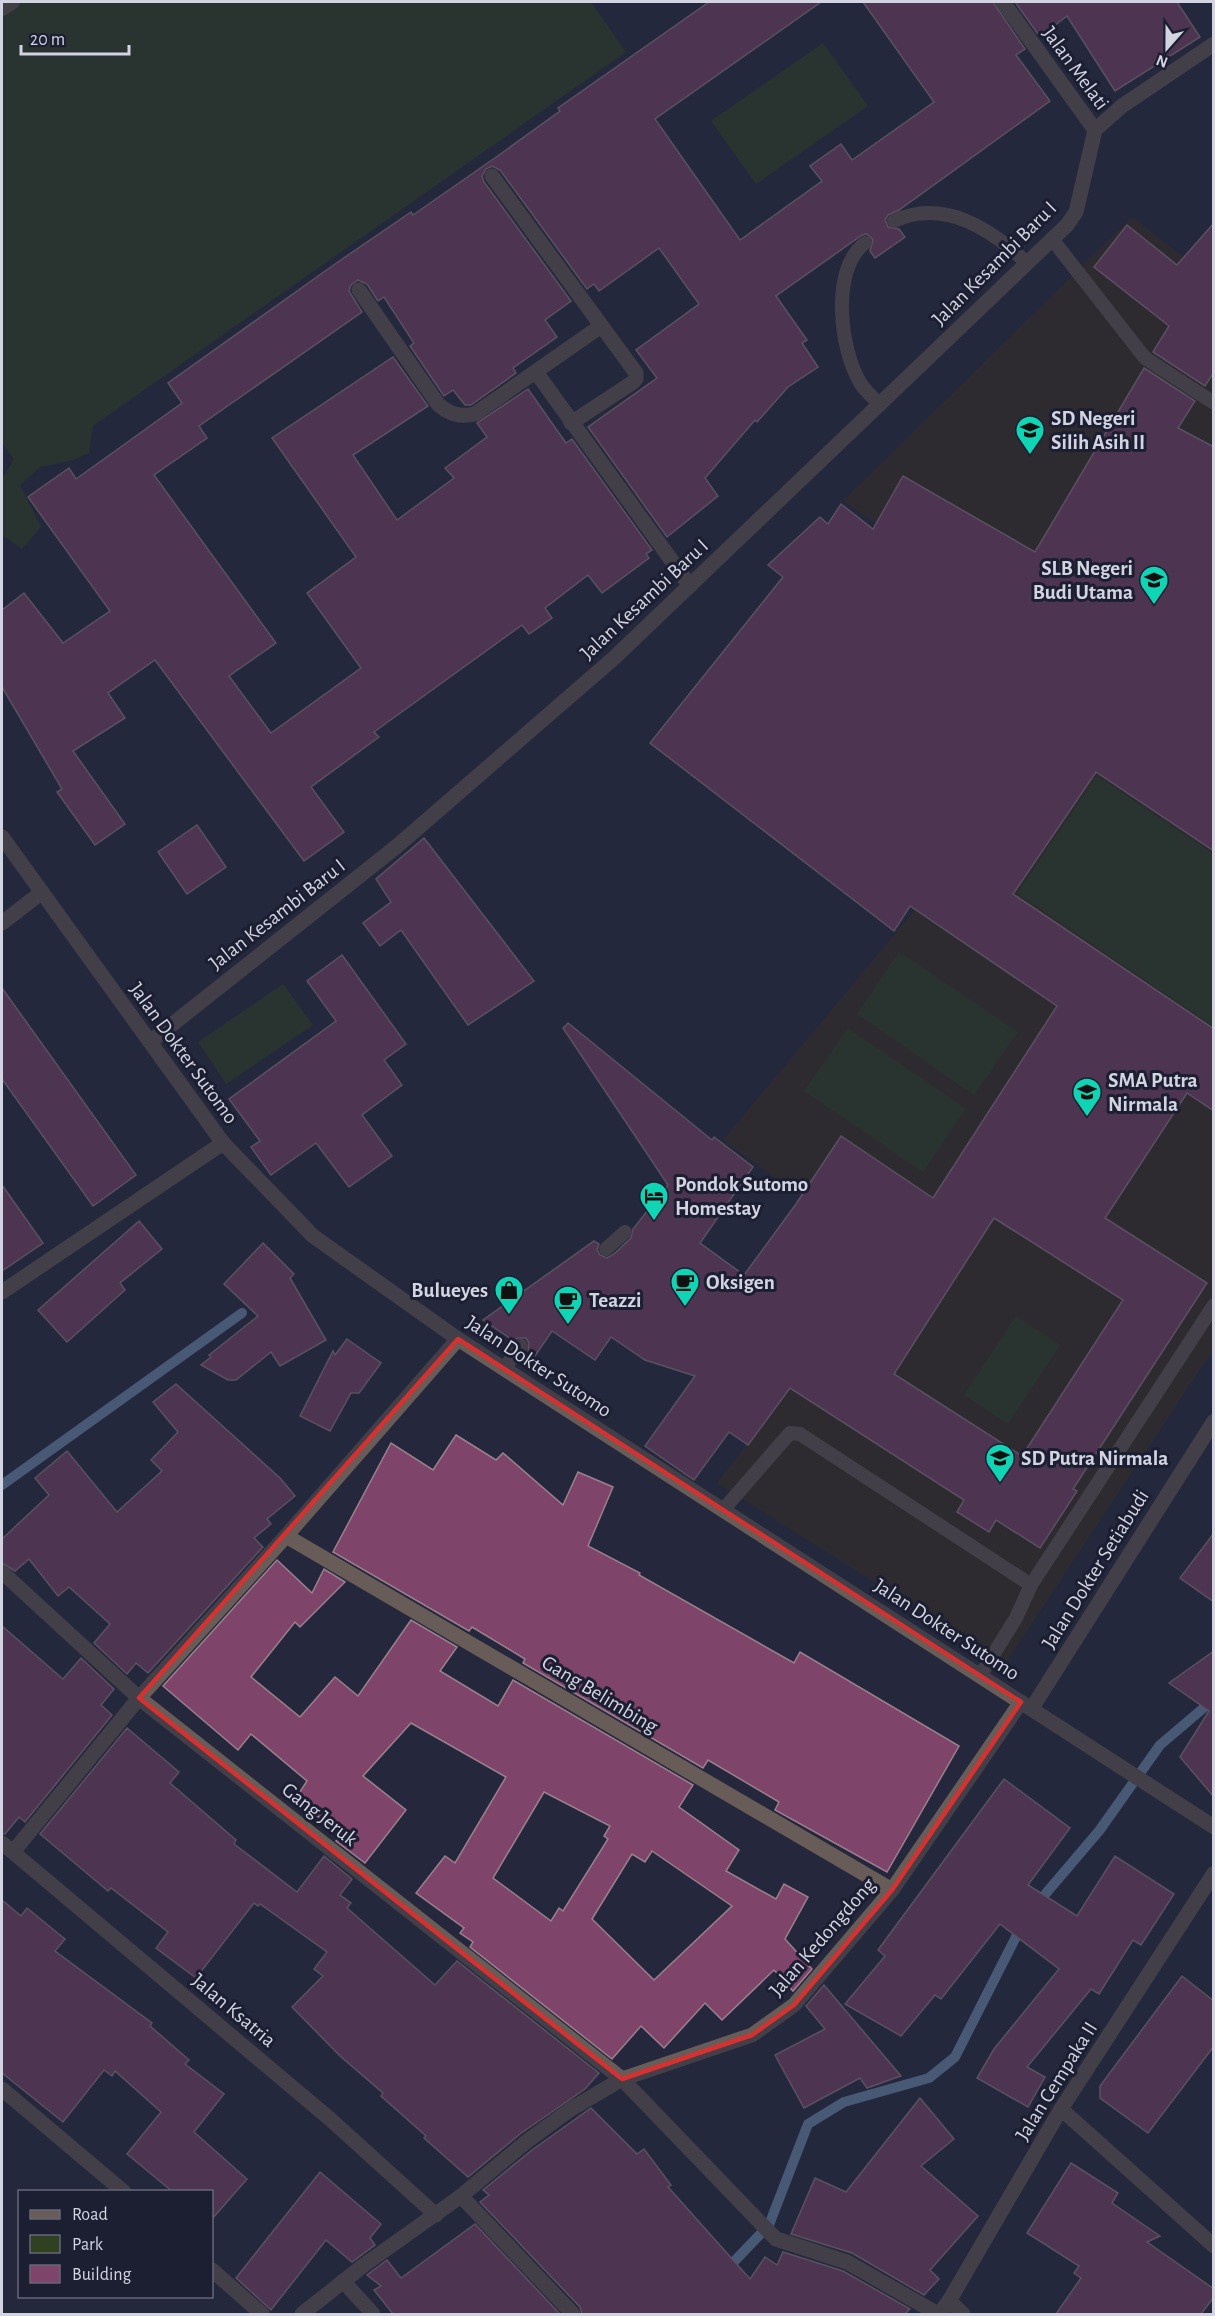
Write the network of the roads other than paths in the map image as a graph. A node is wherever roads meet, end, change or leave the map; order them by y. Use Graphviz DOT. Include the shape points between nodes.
graph roads {
  1 [pos="13,2"];
  2 [pos="1003,2"];
  3 [pos="2,9"];
  4 [pos="1214,44"];
  5 [pos="1095,130"];
  6 [pos="492,176"];
  7 [pos="894,221"];
  8 [pos="1052,240"];
  9 [pos="865,243"];
  10 [pos="1026,263"];
  11 [pos="359,290"];
  12 [pos="601,326"];
  13 [pos="536,372"];
  14 [pos="1214,403"];
  15 [pos="880,405"];
  16 [pos="572,423"];
  17 [pos="690,586"];
  18 [pos="2,837"];
  19 [pos="42,892"];
  20 [pos="2,922"];
  21 [pos="150,1042"];
  22 [pos="223,1143"];
  23 [pos="625,1232"];
  24 [pos="606,1249"];
  25 [pos="2,1292"];
  26 [pos="1214,1305"];
  27 [pos="458,1339"];
  28 [pos="521,1346"];
  29 [pos="504,1369"];
  30 [pos="1214,1421"];
  31 [pos="723,1510"];
  32 [pos="286,1536"];
  33 [pos="2,1572"];
  34 [pos="1032,1585"];
  35 [pos="980,1676"];
  36 [pos="139,1698"];
  37 [pos="1027,1705"];
  38 [pos="1214,1827"];
  39 [pos="7,1847"];
  40 [pos="1214,1873"];
  41 [pos="892,1890"];
  42 [pos="622,2079"];
  43 [pos="2,2089"];
  44 [pos="1061,2109"];
  45 [pos="122,2190"];
  46 [pos="461,2196"];
  47 [pos="436,2215"];
  48 [pos="1214,2246"];
  49 [pos="213,2271"];
  50 [pos="343,2281"];
  51 [pos="950,2301"];
  52 [pos="262,2314"];
  53 [pos="302,2314"];
  54 [pos="373,2314"];
  55 [pos="573,2314"];
  56 [pos="938,2314"];
  57 [pos="963,2314"];
  1 -- 3 [label="lane"];
  2 -- 5 [label="street, Jalan Melati"];
  4 -- 5 [label="street" via="1122,106"];
  5 -- 8 [label="street, Jalan Kesambi Baru I" via="1076,212"];
  6 -- 12 [label="street"];
  7 -- 10 [label="lane" via="912,212 947,215 978,225"];
  8 -- 10 [label="street, Jalan Kesambi Baru I"];
  8 -- 14 [label="lane" via="1145,358"];
  9 -- 15 [label="lane" via="848,267 841,309 846,348 861,384"];
  10 -- 15 [label="street, Jalan Kesambi Baru I"];
  11 -- 13 [label="street" via="448,413 475,414"];
  12 -- 13 [label="street"];
  12 -- 16 [label="street" via="636,379"];
  13 -- 16 [label="street"];
  15 -- 17 [label="street, Jalan Kesambi Baru I"];
  16 -- 17 [label="street"];
  17 -- 21 [label="street, Jalan Kesambi Baru I" via="614,658 396,847"];
  18 -- 19 [label="street, Jalan Dokter Sutomo"];
  19 -- 20 [label="street"];
  19 -- 21 [label="street, Jalan Dokter Sutomo"];
  21 -- 22 [label="street, Jalan Dokter Sutomo"];
  22 -- 25 [label="street"];
  22 -- 27 [label="street, Jalan Dokter Sutomo" via="313,1236"];
  23 -- 24 [label="lane"];
  26 -- 34 [label="lane"];
  27 -- 29 [label="street, Jalan Dokter Sutomo"];
  27 -- 32 [label="street"];
  28 -- 29 [label="lane"];
  29 -- 31 [label="street, Jalan Dokter Sutomo"];
  30 -- 37 [label="street, Jalan Dokter Setiabudi"];
  31 -- 34 [label="lane" via="795,1432"];
  31 -- 35 [label="street, Jalan Dokter Sutomo"];
  32 -- 36 [label="street"];
  32 -- 41 [label="street, Gang Belimbing"];
  33 -- 36 [label="street, Gang Jeruk"];
  34 -- 35 [label="lane"];
  35 -- 37 [label="street, Jalan Dokter Sutomo"];
  36 -- 39 [label="street"];
  36 -- 42 [label="street, Gang Jeruk"];
  37 -- 38 [label="street, Jalan Dokter Sutomo"];
  37 -- 41 [label="street, Jalan Kedongdong"];
  39 -- 47 [label="street, Jalan Ksatria" via="330,2119"];
  40 -- 44 [label="street, Jalan Cempaka II"];
  41 -- 42 [label="street, Jalan Kedongdong" via="794,2005 752,2036"];
  42 -- 46 [label="street, Jalan Kedongdong" via="525,2142"];
  42 -- 56 [label="street, Gang Jeruk" via="776,2239 847,2262"];
  43 -- 45 [label="street"];
  44 -- 48 [label="street"];
  44 -- 51 [label="street, Jalan Cempaka II"];
  46 -- 47 [label="street, Jalan Kedongdong"];
  46 -- 55 [label="street"];
  47 -- 50 [label="street, Jalan Kedongdong"];
  49 -- 52 [label="street"];
  50 -- 53 [label="street, Jalan Kedongdong"];
  50 -- 54 [label="street"];
  51 -- 56 [label="street, Jalan Cempaka II"];
  51 -- 57 [label="street"];
}
